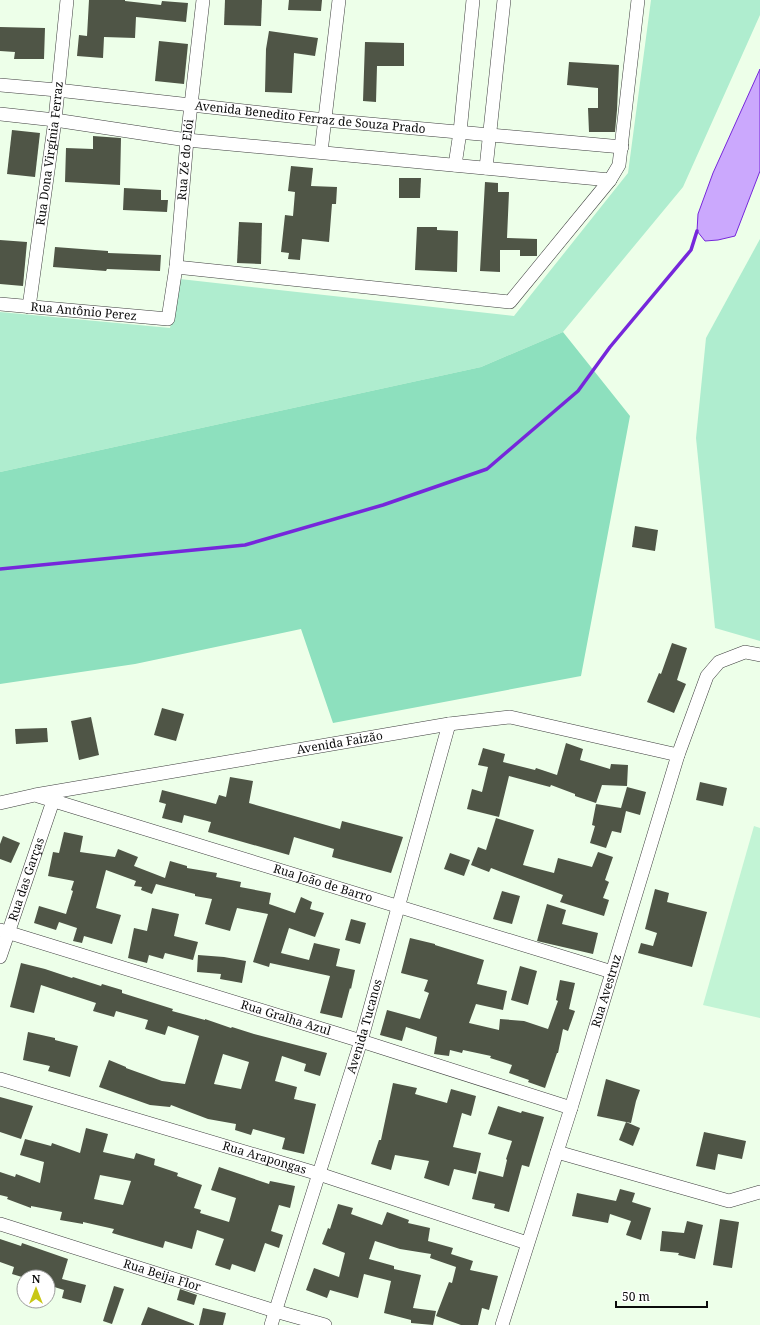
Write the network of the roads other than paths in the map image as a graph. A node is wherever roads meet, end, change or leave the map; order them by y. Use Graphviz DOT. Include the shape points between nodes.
graph roads {
  1 [pos="66,0"];
  2 [pos="204,0"];
  3 [pos="339,0"];
  4 [pos="473,0"];
  5 [pos="504,0"];
  6 [pos="638,0"];
  7 [pos="0,85"];
  8 [pos="58,90"];
  9 [pos="192,105"];
  10 [pos="0,114"];
  11 [pos="55,120"];
  12 [pos="325,120"];
  13 [pos="460,132"];
  14 [pos="490,135"];
  15 [pos="187,140"];
  16 [pos="622,147"];
  17 [pos="321,152"];
  18 [pos="455,165"];
  19 [pos="486,168"];
  20 [pos="610,180"];
  21 [pos="176,267"];
  22 [pos="0,304"];
  23 [pos="29,307"];
  24 [pos="168,319"];
  25 [pos="760,654"];
  26 [pos="449,724"];
  27 [pos="678,755"];
  28 [pos="35,795"];
  29 [pos="53,801"];
  30 [pos="0,803"];
  31 [pos="399,907"];
  32 [pos="4,931"];
  33 [pos="0,957"];
  34 [pos="612,972"];
  35 [pos="361,1041"];
  36 [pos="0,1079"];
  37 [pos="571,1108"];
  38 [pos="557,1152"];
  39 [pos="319,1174"];
  40 [pos="760,1192"];
  41 [pos="0,1224"];
  42 [pos="527,1243"];
  43 [pos="275,1311"];
  44 [pos="271,1325"];
  45 [pos="326,1325"];
  46 [pos="502,1325"];
  1 -- 8 [label="street, Rua Dona Virgínia Ferraz"];
  2 -- 9 [label="street, Rua Zé do Elói"];
  3 -- 12 [label="street"];
  4 -- 13 [label="street"];
  5 -- 14 [label="street"];
  6 -- 16 [label="street"];
  7 -- 8 [label="street, Avenida Benedito Ferraz de Souza Prado"];
  8 -- 9 [label="street, Avenida Benedito Ferraz de Souza Prado"];
  8 -- 11 [label="street, Rua Dona Virgínia Ferraz"];
  9 -- 12 [label="street, Avenida Benedito Ferraz de Souza Prado"];
  9 -- 15 [label="street, Rua Zé do Elói"];
  10 -- 11 [label="street"];
  11 -- 15 [label="street"];
  11 -- 23 [label="street, Rua Dona Virgínia Ferraz"];
  12 -- 13 [label="street, Avenida Benedito Ferraz de Souza Prado"];
  12 -- 17 [label="street"];
  13 -- 14 [label="street, Avenida Benedito Ferraz de Souza Prado"];
  13 -- 18 [label="street"];
  14 -- 16 [label="street, Avenida Benedito Ferraz de Souza Prado"];
  14 -- 19 [label="street"];
  15 -- 17 [label="street"];
  15 -- 21 [label="street, Rua Zé do Elói"];
  16 -- 20 [label="street" via="619,165"];
  17 -- 18 [label="street"];
  18 -- 19 [label="street"];
  19 -- 20 [label="street"];
  20 -- 21 [label="street" via="510,302"];
  21 -- 24 [label="street, Rua Zé do Elói"];
  22 -- 23 [label="street, Rua Antônio Perez"];
  23 -- 24 [label="street, Rua Antônio Perez"];
  25 -- 27 [label="street, Rua Avestruz" via="745,652 719,662 706,676"];
  26 -- 27 [label="street, Avenida Faizão" via="510,717"];
  26 -- 28 [label="street, Avenida Faizão"];
  26 -- 31 [label="street, Avenida Tucanos"];
  27 -- 34 [label="street, Rua Avestruz"];
  28 -- 29 [label="street, Rua João de Barro"];
  28 -- 30 [label="street, Avenida Faizão"];
  29 -- 31 [label="street, Rua João de Barro"];
  29 -- 32 [label="street, Rua das Garças"];
  31 -- 34 [label="street, Rua João de Barro"];
  31 -- 35 [label="street, Avenida Tucanos"];
  32 -- 33 [label="street, Rua das Garças"];
  32 -- 35 [label="street, Rua Gralha Azul"];
  34 -- 37 [label="street, Rua Avestruz"];
  35 -- 37 [label="street, Rua Gralha Azul"];
  35 -- 39 [label="street, Avenida Tucanos"];
  36 -- 39 [label="street, Rua Arapongas"];
  37 -- 38 [label="street, Rua Avestruz"];
  38 -- 40 [label="street" via="729,1201"];
  38 -- 42 [label="street, Rua Avestruz"];
  39 -- 42 [label="street, Rua Arapongas"];
  39 -- 43 [label="street, Avenida Tucanos"];
  41 -- 43 [label="street, Rua Beija Flor"];
  42 -- 46 [label="street, Rua Avestruz"];
  43 -- 44 [label="street, Avenida Tucanos"];
  43 -- 45 [label="street, Rua Beija Flor"];
}
